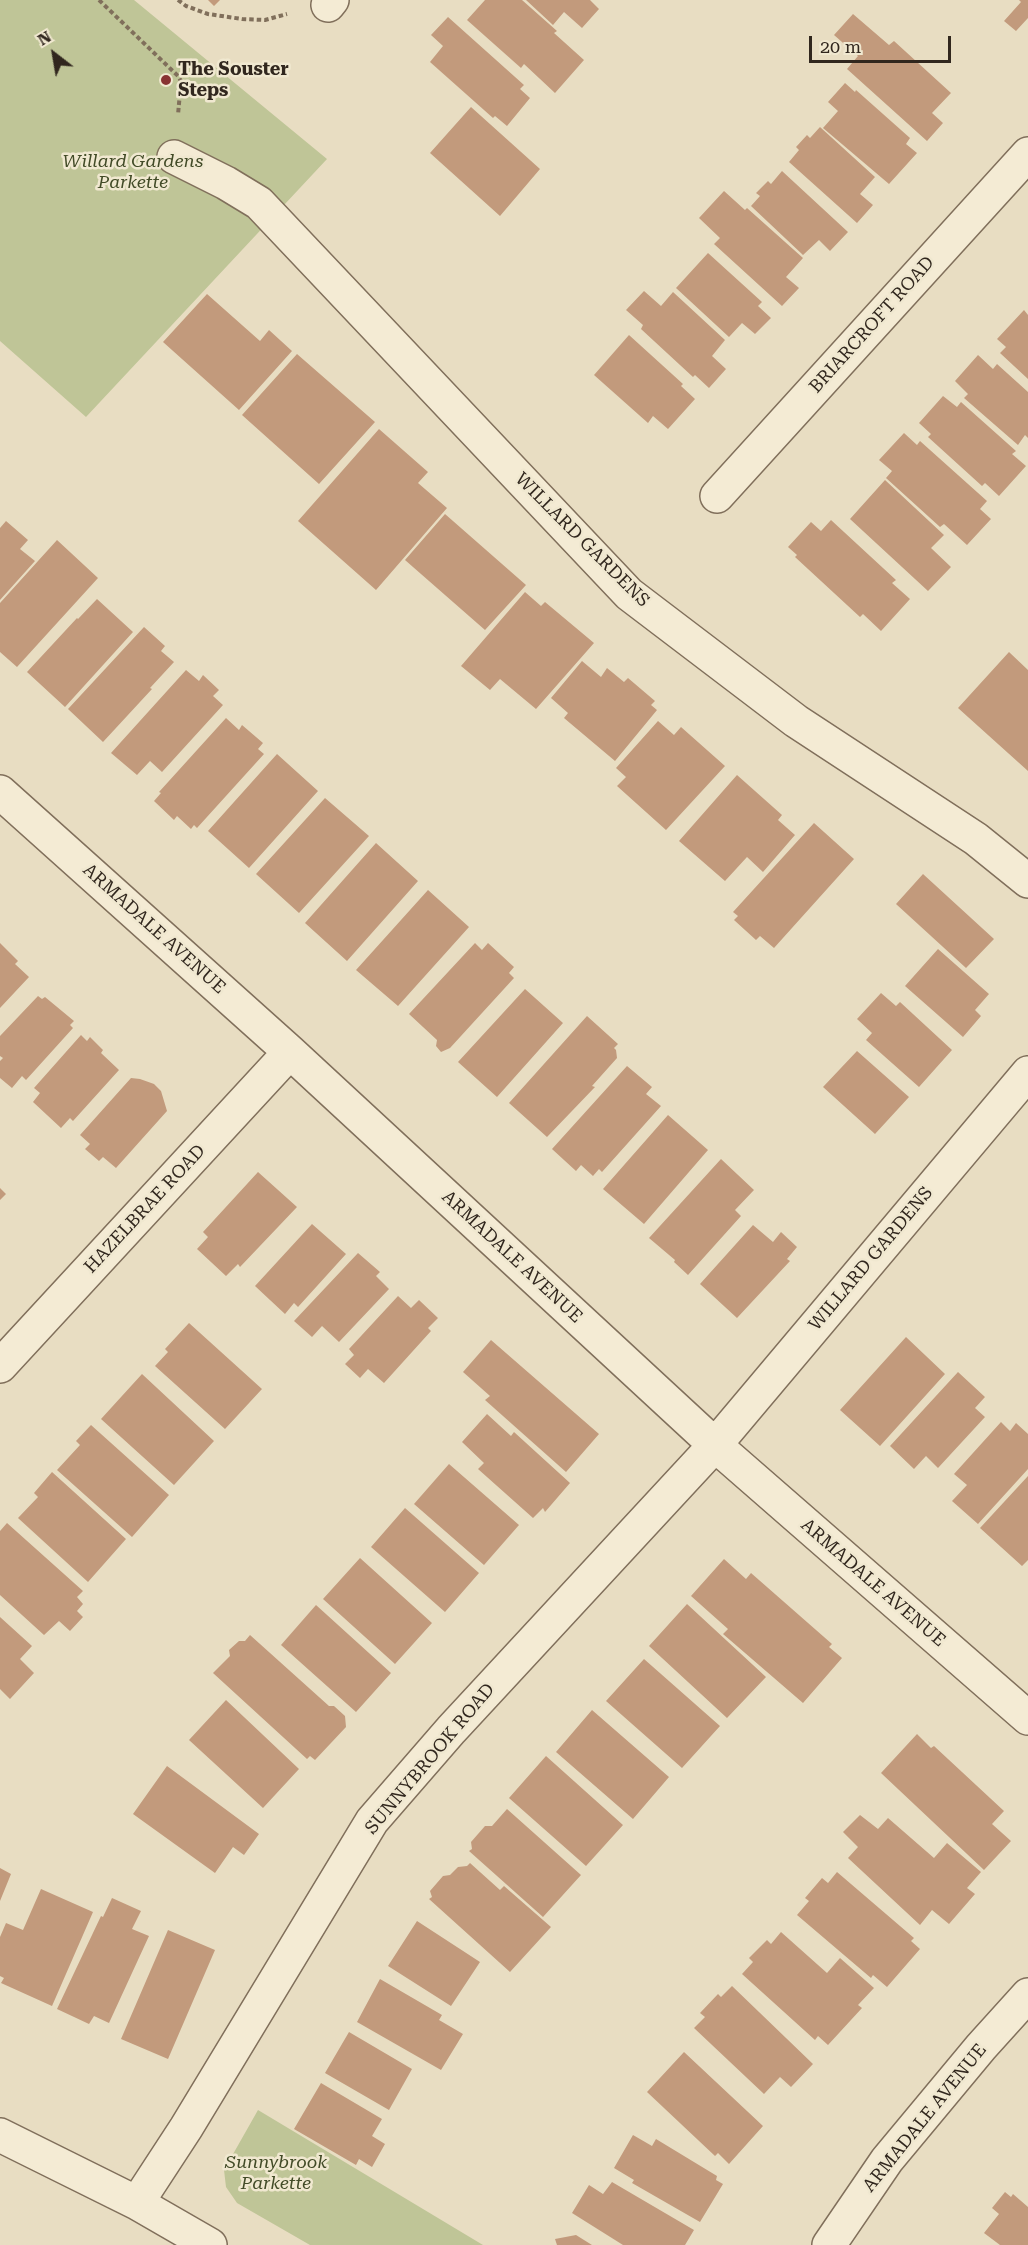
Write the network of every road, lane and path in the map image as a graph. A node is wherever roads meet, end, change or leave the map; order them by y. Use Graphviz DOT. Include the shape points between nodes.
graph roads {
  1 [pos="99,0"];
  2 [pos="178,0"];
  3 [pos="293,11"];
  4 [pos="178,76"];
  5 [pos="1028,154"];
  6 [pos="174,157"];
  7 [pos="717,496"];
  8 [pos="0,792"];
  9 [pos="1028,881"];
  10 [pos="290,1052"];
  11 [pos="1028,1073"];
  12 [pos="0,1366"];
  13 [pos="715,1445"];
  14 [pos="1028,1718"];
  15 [pos="1028,1995"];
  16 [pos="0,2134"];
  17 [pos="137,2203"];
  18 [pos="210,2245"];
  19 [pos="829,2245"];
  1 -- 4 [label="path"];
  2 -- 3 [label="path" via="208,14 242,19 265,21"];
  5 -- 7 [label="street, BRIARCROFT ROAD"];
  6 -- 9 [label="street, WILLARD GARDENS" via="259,203 629,594 796,721 976,839"];
  8 -- 10 [label="street, ARMADALE AVENUE"];
  10 -- 12 [label="street, HAZELBRAE ROAD"];
  10 -- 13 [label="street, ARMADALE AVENUE"];
  11 -- 13 [label="street, WILLARD GARDENS"];
  13 -- 14 [label="street, ARMADALE AVENUE"];
  13 -- 17 [label="street, SUNNYBROOK ROAD" via="450,1730 372,1821"];
  15 -- 19 [label="street, ARMADALE AVENUE" via="887,2160"];
  16 -- 17 [label="street"];
  17 -- 18 [label="street"];
}
